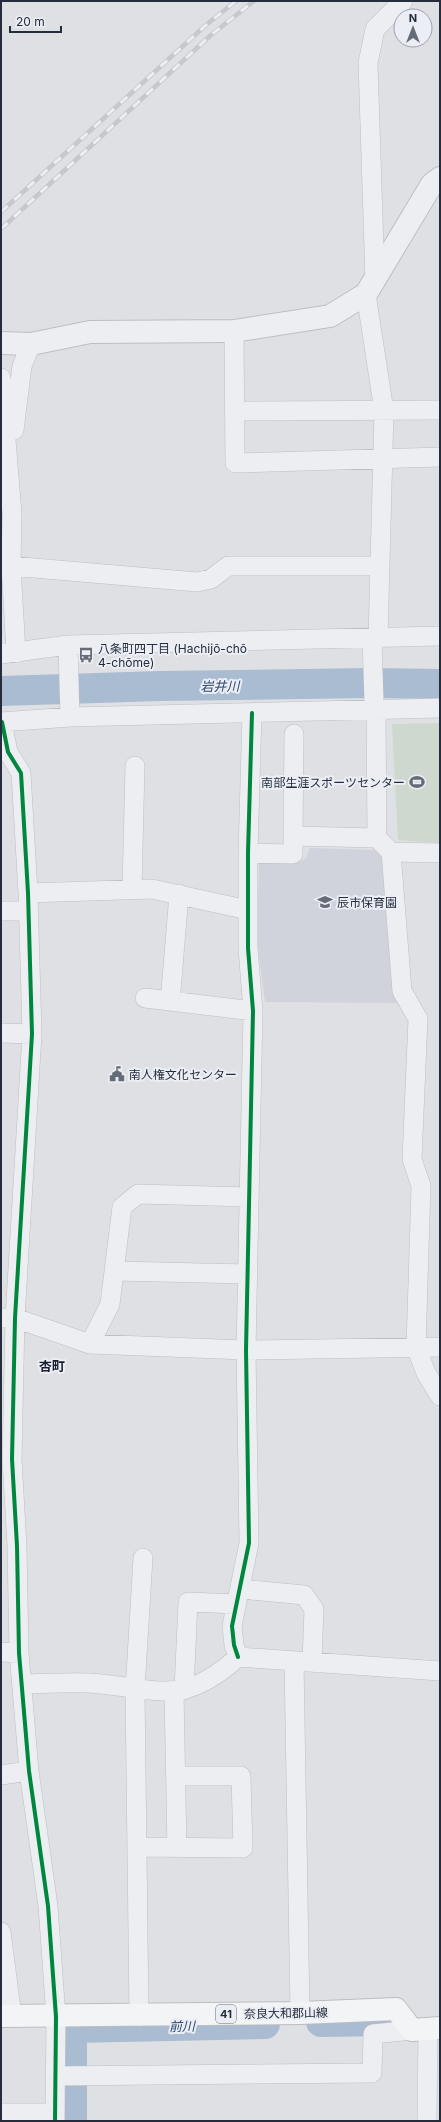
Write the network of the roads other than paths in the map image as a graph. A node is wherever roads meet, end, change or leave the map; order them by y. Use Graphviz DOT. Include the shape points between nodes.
graph roads {
  1 [pos="403,1"];
  2 [pos="440,178"];
  3 [pos="371,287"];
  4 [pos="234,331"];
  5 [pos="1,344"];
  6 [pos="31,344"];
  7 [pos="1,378"];
  8 [pos="440,410"];
  9 [pos="234,411"];
  10 [pos="384,411"];
  11 [pos="440,457"];
  12 [pos="383,459"];
  13 [pos="10,467"];
  14 [pos="11,566"];
  15 [pos="378,566"];
  16 [pos="440,636"];
  17 [pos="374,641"];
  18 [pos="68,651"];
  19 [pos="8,654"];
  20 [pos="375,705"];
  21 [pos="440,708"];
  22 [pos="70,713"];
  23 [pos="252,714"];
  24 [pos="2,722"];
  25 [pos="294,734"];
  26 [pos="134,766"];
  27 [pos="293,836"];
  28 [pos="377,838"];
  29 [pos="391,852"];
  30 [pos="248,853"];
  31 [pos="440,853"];
  32 [pos="132,889"];
  33 [pos="28,893"];
  34 [pos="179,894"];
  35 [pos="248,910"];
  36 [pos="1,911"];
  37 [pos="29,911"];
  38 [pos="172,991"];
  39 [pos="144,998"];
  40 [pos="253,1011"];
  41 [pos="1,1033"];
  42 [pos="32,1034"];
  43 [pos="248,1197"];
  44 [pos="114,1271"];
  45 [pos="247,1274"];
  46 [pos="8,1318"];
  47 [pos="90,1344"];
  48 [pos="440,1347"];
  49 [pos="416,1348"];
  50 [pos="246,1350"];
  51 [pos="440,1396"];
  52 [pos="143,1558"];
  53 [pos="251,1590"];
  54 [pos="236,1604"];
  55 [pos="10,1652"];
  56 [pos="238,1657"];
  57 [pos="303,1662"];
  58 [pos="440,1671"];
  59 [pos="22,1684"];
  60 [pos="136,1690"];
  61 [pos="179,1691"];
  62 [pos="29,1771"];
  63 [pos="1,1776"];
  64 [pos="177,1776"];
  65 [pos="137,1847"];
  66 [pos="177,1848"];
  67 [pos="1,1932"];
  68 [pos="300,2013"];
  69 [pos="6,2016"];
  70 [pos="139,2016"];
  71 [pos="56,2017"];
  72 [pos="427,2029"];
  73 [pos="56,2076"];
  74 [pos="1,2113"];
  75 [pos="55,2117"];
  76 [pos="427,2121"];
  1 -- 3 [label="street" via="375,29 368,63"];
  2 -- 3 [label="street" via="432,184"];
  3 -- 4 [label="street" via="330,316"];
  3 -- 10 [label="street"];
  4 -- 6 [label="street" via="90,332"];
  4 -- 9 [label="street"];
  5 -- 6 [label="street"];
  6 -- 13 [label="street" via="22,366"];
  7 -- 13 [label="street"];
  8 -- 10 [label="street"];
  9 -- 10 [label="street"];
  9 -- 12 [label="street" via="235,463"];
  10 -- 12 [label="street"];
  11 -- 12 [label="street"];
  12 -- 15 [label="street"];
  13 -- 14 [label="street"];
  14 -- 15 [label="street" via="197,582 211,579 228,566"];
  14 -- 19 [label="street"];
  15 -- 17 [label="street"];
  16 -- 17 [label="street"];
  17 -- 18 [label="street"];
  17 -- 20 [label="street"];
  18 -- 19 [label="street"];
  18 -- 22 [label="street"];
  20 -- 21 [label="street"];
  20 -- 23 [label="street"];
  20 -- 28 [label="street"];
  22 -- 23 [label="street"];
  22 -- 24 [label="street"];
  23 -- 30 [label="street"];
  24 -- 33 [label="street" via="8,752 21,773"];
  25 -- 27 [label="street"];
  26 -- 32 [label="street"];
  27 -- 28 [label="street"];
  27 -- 30 [label="street" via="293,854"];
  28 -- 29 [label="street"];
  29 -- 31 [label="street"];
  29 -- 49 [label="street" via="402,991 418,1019 412,1159 420,1186"];
  30 -- 35 [label="street"];
  32 -- 33 [label="street"];
  32 -- 34 [label="street" via="152,889"];
  33 -- 37 [label="street"];
  34 -- 35 [label="street"];
  34 -- 38 [label="street"];
  35 -- 40 [label="street"];
  36 -- 37 [label="street"];
  37 -- 42 [label="street"];
  39 -- 40 [label="street"];
  40 -- 43 [label="street"];
  41 -- 42 [label="street"];
  42 -- 46 [label="street"];
  43 -- 44 [label="street" via="138,1194 122,1207"];
  43 -- 45 [label="street"];
  44 -- 45 [label="street"];
  44 -- 47 [label="street" via="110,1304"];
  45 -- 50 [label="street"];
  46 -- 47 [label="street"];
  46 -- 55 [label="street" via="17,1546"];
  47 -- 50 [label="street"];
  48 -- 49 [label="street"];
  49 -- 50 [label="street"];
  49 -- 51 [label="street" via="426,1373"];
  50 -- 54 [label="street" via="249,1543"];
  52 -- 60 [label="street"];
  53 -- 57 [label="street" via="304,1594 314,1609"];
  54 -- 56 [label="street" via="232,1626"];
  54 -- 61 [label="street" via="188,1602"];
  55 -- 59 [label="street"];
  56 -- 57 [label="street"];
  56 -- 61 [label="street" via="218,1675"];
  57 -- 58 [label="street"];
  57 -- 68 [label="street"];
  59 -- 60 [label="street" via="100,1684"];
  59 -- 62 [label="street"];
  60 -- 61 [label="street"];
  60 -- 65 [label="street"];
  61 -- 64 [label="street"];
  62 -- 63 [label="street"];
  62 -- 71 [label="street" via="48,1906"];
  64 -- 66 [label="street"];
  64 -- 66 [label="street" via="242,1776 243,1848"];
  65 -- 66 [label="street"];
  65 -- 70 [label="street"];
  67 -- 69 [label="street"];
  68 -- 70 [label="main road, 奈良大和郡山線 / 41"];
  68 -- 72 [label="main road, 奈良大和郡山線 / 41" via="396,2009"];
  69 -- 71 [label="main road, 奈良大和郡山線 / 41"];
  70 -- 71 [label="main road, 奈良大和郡山線 / 41"];
  71 -- 73 [label="street"];
  72 -- 73 [label="street" via="373,2034 372,2073"];
  72 -- 76 [label="street"];
  73 -- 75 [label="street"];
  74 -- 75 [label="street"];
}
